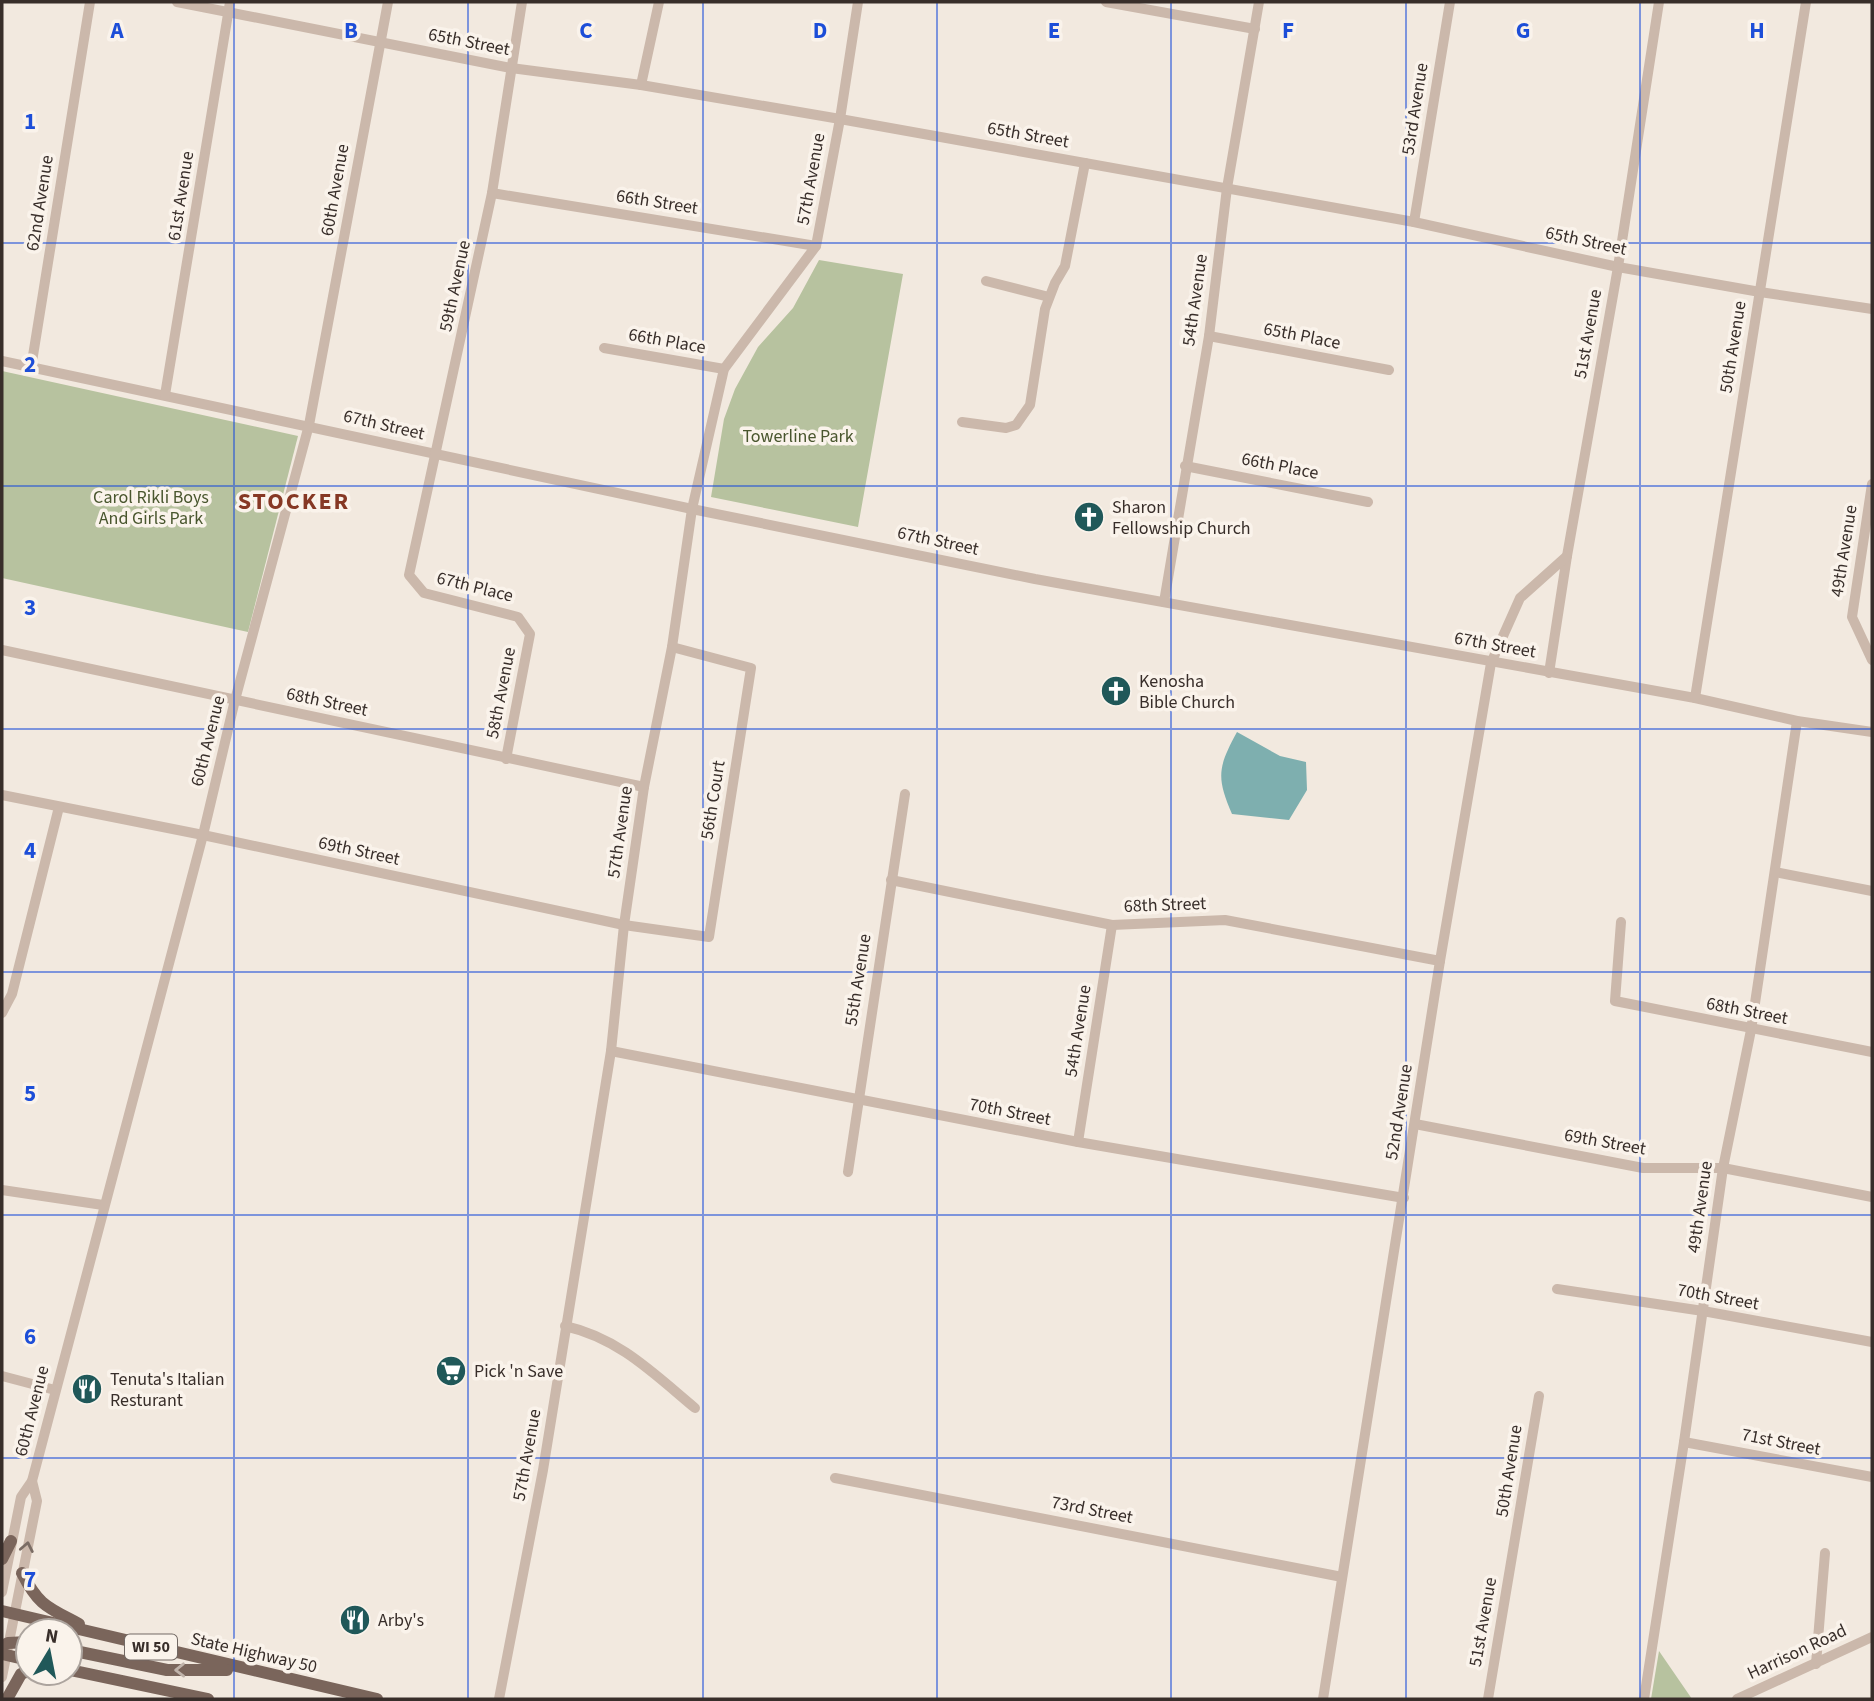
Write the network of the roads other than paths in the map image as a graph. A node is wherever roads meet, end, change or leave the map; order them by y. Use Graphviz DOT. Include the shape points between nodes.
graph roads {
  1 [pos="90,2"];
  2 [pos="177,2"];
  3 [pos="388,2"];
  4 [pos="522,2"];
  5 [pos="659,2"];
  6 [pos="858,2"];
  7 [pos="1106,2"];
  8 [pos="1259,2"];
  9 [pos="1450,2"];
  10 [pos="1659,2"];
  11 [pos="1805,2"];
  12 [pos="229,8"];
  13 [pos="1255,29"];
  14 [pos="380,44"];
  15 [pos="511,68"];
  16 [pos="641,85"];
  17 [pos="840,119"];
  18 [pos="1085,163"];
  19 [pos="1227,188"];
  20 [pos="492,193"];
  21 [pos="1415,222"];
  22 [pos="817,246"];
  23 [pos="1618,267"];
  24 [pos="986,281"];
  25 [pos="1760,292"];
  26 [pos="1049,297"];
  27 [pos="1872,309"];
  28 [pos="1209,336"];
  29 [pos="604,348"];
  30 [pos="2,362"];
  31 [pos="31,368"];
  32 [pos="724,369"];
  33 [pos="1389,370"];
  34 [pos="165,395"];
  35 [pos="962,422"];
  36 [pos="309,425"];
  37 [pos="437,455"];
  38 [pos="1185,466"];
  39 [pos="1872,484"];
  40 [pos="1368,502"];
  41 [pos="692,509"];
  42 [pos="1567,556"];
  43 [pos="410,575"];
  44 [pos="1164,602"];
  45 [pos="530,634"];
  46 [pos="672,647"];
  47 [pos="2,650"];
  48 [pos="1872,660"];
  49 [pos="1491,663"];
  50 [pos="1549,673"];
  51 [pos="1695,698"];
  52 [pos="235,700"];
  53 [pos="1797,722"];
  54 [pos="1872,732"];
  55 [pos="506,759"];
  56 [pos="644,787"];
  57 [pos="905,794"];
  58 [pos="2,795"];
  59 [pos="60,807"];
  60 [pos="203,835"];
  61 [pos="1775,872"];
  62 [pos="891,880"];
  63 [pos="1872,891"];
  64 [pos="1621,922"];
  65 [pos="624,925"];
  66 [pos="1112,925"];
  67 [pos="709,937"];
  68 [pos="1440,961"];
  69 [pos="2,1013"];
  70 [pos="1751,1030"];
  71 [pos="611,1051"];
  72 [pos="1872,1052"];
  73 [pos="857,1100"];
  74 [pos="1415,1124"];
  75 [pos="1078,1142"];
  76 [pos="1723,1167"];
  77 [pos="848,1172"];
  78 [pos="2,1190"];
  79 [pos="1872,1197"];
  80 [pos="1404,1198"];
  81 [pos="103,1205"];
  82 [pos="1557,1289"];
  83 [pos="1703,1311"];
  84 [pos="565,1326"];
  85 [pos="1872,1342"];
  86 [pos="2,1376"];
  87 [pos="55,1390"];
  88 [pos="1539,1396"];
  89 [pos="695,1408"];
  90 [pos="1684,1441"];
  91 [pos="1872,1477"];
  92 [pos="835,1478"];
  93 [pos="32,1481"];
  94 [pos="11,1541"];
  95 [pos="1513,1552"];
  96 [pos="1825,1553"];
  97 [pos="2,1559"];
  98 [pos="22,1573"];
  99 [pos="1342,1577"];
  100 [pos="2,1592"];
  101 [pos="8,1612"];
  102 [pos="2,1621"];
  103 [pos="98,1634"];
  104 [pos="1872,1637"];
  105 [pos="4,1650"];
  106 [pos="84,1653"];
  107 [pos="1816,1664"];
  108 [pos="248,1670"];
  109 [pos="84,1673"];
  110 [pos="2,1677"];
  111 [pos="208,1699"];
  112 [pos="377,1699"];
  113 [pos="499,1699"];
  114 [pos="1323,1699"];
  115 [pos="1488,1699"];
  116 [pos="1644,1699"];
  117 [pos="1737,1699"];
  1 -- 31 [label="street, 62nd Avenue"];
  2 -- 12 [label="street, 65th Street"];
  3 -- 14 [label="street, 60th Avenue"];
  4 -- 15 [label="street, 59th Avenue"];
  5 -- 16 [label="street"];
  6 -- 17 [label="street, 57th Avenue"];
  7 -- 13 [label="street"];
  8 -- 13 [label="street, 54th Avenue"];
  9 -- 21 [label="street, 53rd Avenue"];
  10 -- 23 [label="street, 51st Avenue"];
  11 -- 25 [label="street, 50th Avenue"];
  12 -- 14 [label="street, 65th Street"];
  12 -- 34 [label="street, 61st Avenue"];
  13 -- 19 [label="street, 54th Avenue"];
  14 -- 15 [label="street, 65th Street"];
  14 -- 36 [label="street, 60th Avenue"];
  15 -- 16 [label="street, 65th Street"];
  15 -- 20 [label="street, 59th Avenue"];
  16 -- 17 [label="street, 65th Street"];
  17 -- 18 [label="street, 65th Street"];
  17 -- 22 [label="street, 57th Avenue"];
  18 -- 19 [label="street, 65th Street"];
  18 -- 26 [label="street" via="1065,266"];
  19 -- 21 [label="street, 65th Street"];
  19 -- 28 [label="street, 54th Avenue"];
  20 -- 22 [label="street, 66th Street"];
  20 -- 37 [label="street, 59th Avenue"];
  21 -- 23 [label="street, 65th Street"];
  22 -- 32 [label="street, 57th Avenue"];
  23 -- 25 [label="street, 65th Street"];
  23 -- 42 [label="street, 51st Avenue"];
  24 -- 26 [label="street"];
  25 -- 27 [label="street, 65th Street"];
  25 -- 51 [label="street, 50th Avenue"];
  26 -- 35 [label="street" via="1034,394 1022,419 1006,428"];
  28 -- 33 [label="street, 65th Place"];
  28 -- 38 [label="street, 54th Avenue"];
  29 -- 32 [label="street, 66th Place"];
  30 -- 31 [label="street, 67th Street"];
  31 -- 34 [label="street, 67th Street"];
  32 -- 41 [label="street, 57th Avenue"];
  34 -- 36 [label="street, 67th Street"];
  36 -- 37 [label="street, 67th Street"];
  36 -- 52 [label="street, 60th Avenue"];
  37 -- 41 [label="street, 67th Street"];
  37 -- 43 [label="street, 59th Avenue"];
  38 -- 40 [label="street, 66th Place"];
  38 -- 44 [label="street, 54th Avenue"];
  39 -- 48 [label="street, 49th Avenue" via="1852,617"];
  41 -- 44 [label="street, 67th Street"];
  41 -- 46 [label="street, 57th Avenue"];
  42 -- 49 [label="street, 52nd Avenue" via="1520,598"];
  42 -- 50 [label="street, 51st Avenue"];
  43 -- 45 [label="street, 67th Place" via="424,593 518,617"];
  44 -- 49 [label="street, 67th Street"];
  45 -- 55 [label="street, 58th Avenue"];
  46 -- 56 [label="street, 57th Avenue"];
  46 -- 67 [label="street, 56th Court" via="751,668"];
  47 -- 52 [label="street, 68th Street"];
  49 -- 50 [label="street, 67th Street"];
  49 -- 68 [label="street, 52nd Avenue"];
  50 -- 51 [label="street, 67th Street"];
  51 -- 53 [label="street, 67th Street"];
  52 -- 55 [label="street, 68th Street"];
  52 -- 60 [label="street, 60th Avenue"];
  53 -- 54 [label="street, 67th Street"];
  53 -- 61 [label="street, 49th Avenue"];
  55 -- 56 [label="street, 68th Street"];
  56 -- 65 [label="street, 57th Avenue"];
  57 -- 62 [label="street, 55th Avenue"];
  58 -- 59 [label="street, 69th Street"];
  59 -- 60 [label="street, 69th Street"];
  59 -- 69 [label="street" via="12,993"];
  60 -- 65 [label="street, 69th Street"];
  60 -- 81 [label="street, 60th Avenue"];
  61 -- 63 [label="street"];
  61 -- 70 [label="street, 49th Avenue"];
  62 -- 66 [label="street, 68th Street"];
  62 -- 73 [label="street, 55th Avenue"];
  64 -- 70 [label="street, 68th Street" via="1615,1001"];
  65 -- 67 [label="street, 69th Street"];
  65 -- 71 [label="street, 57th Avenue"];
  66 -- 68 [label="street, 68th Street" via="1225,920"];
  66 -- 75 [label="street, 54th Avenue"];
  68 -- 74 [label="street, 52nd Avenue"];
  70 -- 72 [label="street, 68th Street"];
  70 -- 76 [label="street, 49th Avenue"];
  71 -- 73 [label="street, 70th Street"];
  71 -- 84 [label="street, 57th Avenue"];
  73 -- 75 [label="street, 70th Street"];
  73 -- 77 [label="street, 55th Avenue"];
  74 -- 76 [label="street, 69th Street" via="1643,1168"];
  74 -- 80 [label="street, 52nd Avenue"];
  75 -- 80 [label="street, 70th Street"];
  76 -- 79 [label="street, 69th Street"];
  76 -- 83 [label="street, 49th Avenue"];
  78 -- 81 [label="street"];
  80 -- 99 [label="street, 52nd Avenue"];
  81 -- 87 [label="street, 60th Avenue"];
  82 -- 83 [label="street, 70th Street"];
  83 -- 85 [label="street, 70th Street"];
  83 -- 90 [label="street, 49th Avenue"];
  84 -- 89 [label="street" via="614,1344"];
  84 -- 113 [label="street, 57th Avenue"];
  86 -- 87 [label="street"];
  87 -- 93 [label="street, 60th Avenue"];
  88 -- 95 [label="street, 50th Avenue"];
  90 -- 91 [label="street, 71st Street"];
  90 -- 116 [label="street, 49th Avenue"];
  92 -- 99 [label="street, 73rd Street"];
  93 -- 94 [label="street, 60th Avenue" via="21,1497"];
  98 -- 93 [label="street, 60th Avenue, one-way" via="37,1501"];
  94 -- 97 [label="main road"];
  94 -- 100 [label="street, 60th Avenue"];
  95 -- 115 [label="street, 51st Avenue"];
  96 -- 107 [label="street"];
  98 -- 101 [label="street, 60th Avenue"];
  98 -- 103 [label="main road" via="43,1605"];
  99 -- 114 [label="street, 52nd Avenue"];
  101 -- 102 [label="main road"];
  101 -- 103 [label="main road, State Highway 50 / WI 50"];
  101 -- 105 [label="street, 60th Avenue"];
  103 -- 108 [label="main road, State Highway 50 / WI 50"];
  104 -- 107 [label="street, Harrison Road"];
  105 -- 110 [label="street, 60th Avenue"];
  108 -- 106 [label="main road, one-way" via="167,1671"];
  107 -- 117 [label="street, Harrison Road"];
  108 -- 112 [label="main road, State Highway 50 / WI 50"];
  109 -- 111 [label="main road, WI 50"];
}
